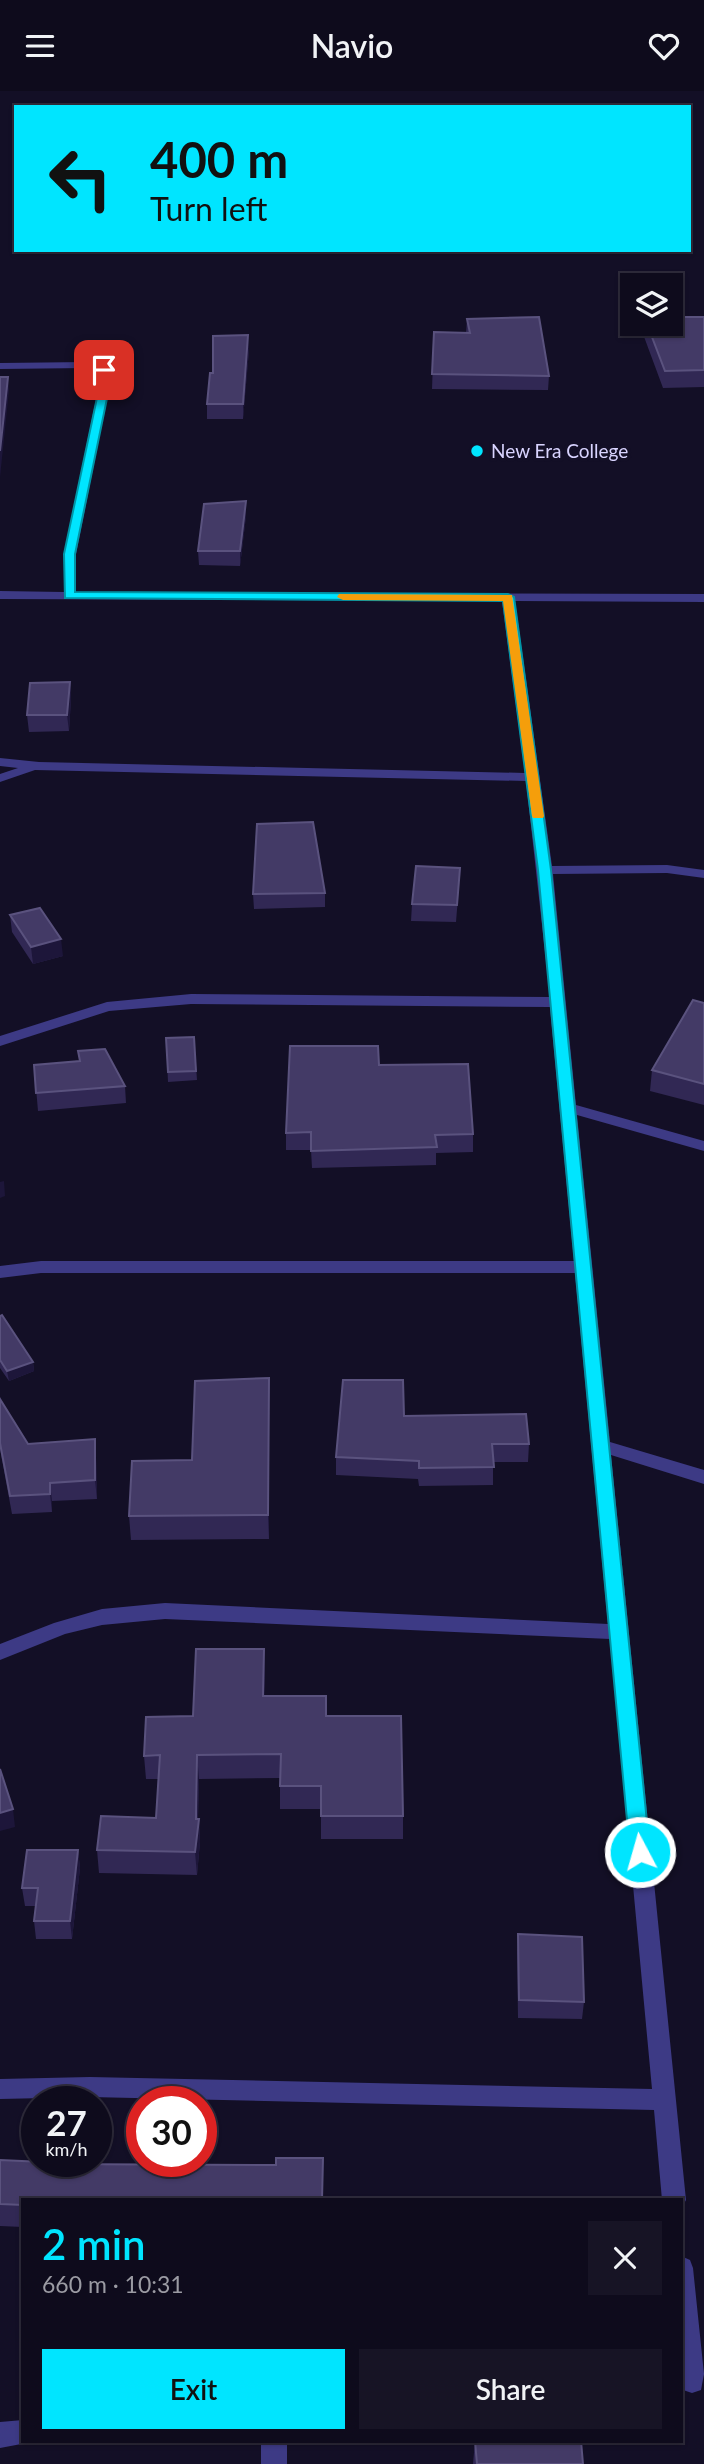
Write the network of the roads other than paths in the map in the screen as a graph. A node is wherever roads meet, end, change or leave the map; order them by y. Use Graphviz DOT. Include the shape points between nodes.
graph roads {
  1 [pos="0,366"];
  2 [pos="0,595"];
  3 [pos="69,595"];
  4 [pos="508,597"];
  5 [pos="704,598"];
  6 [pos="0,762"];
  7 [pos="39,766"];
  8 [pos="533,777"];
  9 [pos="0,778"];
  10 [pos="545,870"];
  11 [pos="704,873"];
  12 [pos="556,1002"];
  13 [pos="0,1041"];
  14 [pos="566,1107"];
  15 [pos="704,1146"];
  16 [pos="582,1267"];
  17 [pos="0,1272"];
  18 [pos="600,1445"];
  19 [pos="704,1478"];
  20 [pos="618,1632"];
  21 [pos="0,1652"];
  22 [pos="0,2089"];
  23 [pos="664,2100"];
  24 [pos="674,2198"];
  25 [pos="683,2289"];
  26 [pos="692,2381"];
  27 [pos="21,2433"];
  28 [pos="0,2435"];
  29 [pos="274,2443"];
  30 [pos="274,2464"];
  1 -- 3 [label="street" via="87,365 107,374 70,554"];
  2 -- 3 [label="street"];
  3 -- 4 [label="street"];
  4 -- 5 [label="street"];
  4 -- 8 [label="street"];
  6 -- 7 [label="street"];
  7 -- 8 [label="street"];
  7 -- 9 [label="street"];
  8 -- 10 [label="street"];
  10 -- 11 [label="street"];
  10 -- 12 [label="street"];
  12 -- 13 [label="street" via="144,1002 107,1007"];
  12 -- 14 [label="street"];
  14 -- 15 [label="street"];
  14 -- 16 [label="street"];
  16 -- 17 [label="street" via="41,1266"];
  16 -- 18 [label="street"];
  18 -- 19 [label="street"];
  18 -- 20 [label="street"];
  20 -- 21 [label="street" via="165,1611 102,1616"];
  20 -- 23 [label="street"];
  22 -- 23 [label="street"];
  23 -- 24 [label="street"];
  25 -- 26 [label="street"];
  27 -- 28 [label="street"];
  29 -- 30 [label="street"];
}
